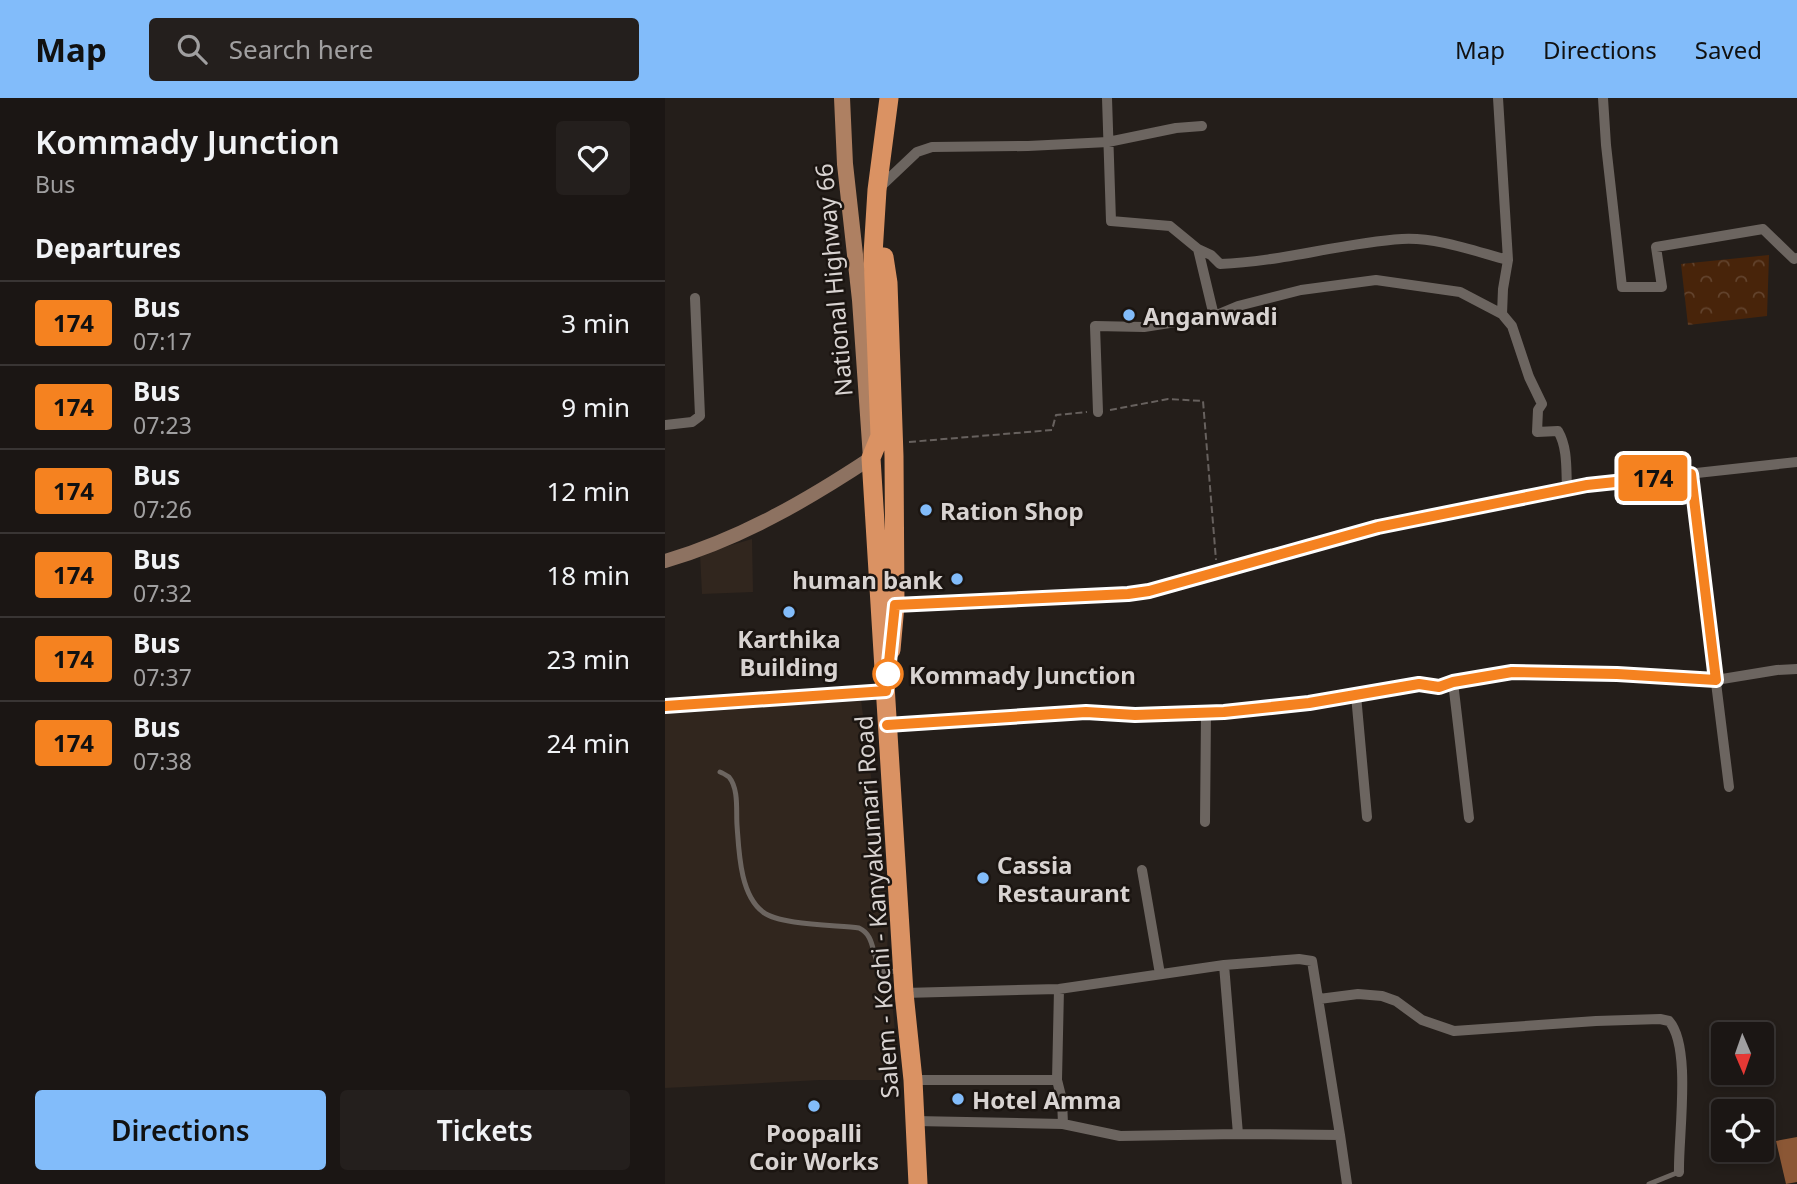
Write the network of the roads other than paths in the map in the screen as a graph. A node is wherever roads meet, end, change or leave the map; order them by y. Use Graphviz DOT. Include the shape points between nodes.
graph roads {
  1 [pos="842,98"];
  2 [pos="889,98"];
  3 [pos="1107,98"];
  4 [pos="1498,98"];
  5 [pos="1603,98"];
  6 [pos="1202,126"];
  7 [pos="1108,142"];
  8 [pos="877,199"];
  9 [pos="1198,249"];
  10 [pos="1797,258"];
  11 [pos="1508,260"];
  12 [pos="695,298"];
  13 [pos="1502,314"];
  14 [pos="1214,316"];
  15 [pos="1098,412"];
  16 [pos="665,425"];
  17 [pos="894,450"];
  18 [pos="871,458"];
  19 [pos="1797,462"];
  20 [pos="1691,474"];
  21 [pos="1567,489"];
  22 [pos="665,561"];
  23 [pos="895,605"];
  24 [pos="1797,669"];
  25 [pos="1716,680"];
  26 [pos="1453,682"];
  27 [pos="886,691"];
  28 [pos="1356,695"];
  29 [pos="665,706"];
  30 [pos="1206,713"];
  31 [pos="887,725"];
  32 [pos="720,772"];
  33 [pos="1729,787"];
  34 [pos="1367,817"];
  35 [pos="1469,818"];
  36 [pos="1205,822"];
  37 [pos="1142,870"];
  38 [pos="1224,965"];
  39 [pos="904,971"];
  40 [pos="1160,974"];
  41 [pos="1059,989"];
  42 [pos="904,993"];
  43 [pos="1319,999"];
  44 [pos="913,1080"];
  45 [pos="1057,1080"];
  46 [pos="915,1121"];
  47 [pos="1063,1124"];
  48 [pos="1238,1134"];
  49 [pos="1340,1135"];
  50 [pos="1679,1172"];
  51 [pos="918,1184"];
  52 [pos="1347,1184"];
  53 [pos="1649,1184"];
  1 -- 18 [label="main road, National Highway 66"];
  2 -- 8 [label="highway"];
  3 -- 7 [label="street"];
  4 -- 11 [label="street"];
  5 -- 10 [label="street" via="1622,287 1662,287 1656,247 1763,229"];
  6 -- 7 [label="street"];
  7 -- 8 [label="street" via="932,147 917,152"];
  7 -- 9 [label="street" via="1111,221 1170,226"];
  8 -- 17 [label="highway" via="888,283"];
  8 -- 18 [label="highway, Salem - Kochi - Kanyakumari Road" via="873,254 880,436"];
  9 -- 11 [label="street" via="1220,264 1237,264 1403,239 1437,241"];
  9 -- 14 [label="street"];
  11 -- 13 [label="street"];
  12 -- 16 [label="street" via="700,416 692,422"];
  13 -- 14 [label="street" via="1460,292 1376,280 1301,290"];
  13 -- 21 [label="street" via="1512,326 1542,404 1537,432 1557,431 1561,437"];
  14 -- 15 [label="street" via="1144,327 1095,327"];
  17 -- 18 [label="highway"];
  17 -- 23 [label="highway"];
  18 -- 22 [label="main road" via="813,496 731,538"];
  18 -- 27 [label="highway, Salem - Kochi - Kanyakumari Road"];
  19 -- 20 [label="street"];
  20 -- 21 [label="street"];
  20 -- 25 [label="street"];
  21 -- 23 [label="street" via="1378,527 1128,594"];
  23 -- 27 [label="highway"];
  24 -- 25 [label="street"];
  25 -- 26 [label="street" via="1532,671"];
  25 -- 33 [label="street"];
  26 -- 28 [label="street"];
  26 -- 35 [label="street"];
  27 -- 29 [label="street"];
  27 -- 31 [label="highway, Salem - Kochi - Kanyakumari Road"];
  28 -- 30 [label="street"];
  28 -- 34 [label="street"];
  30 -- 31 [label="street" via="1086,712"];
  30 -- 36 [label="street"];
  31 -- 39 [label="highway, Salem - Kochi - Kanyakumari Road"];
  32 -- 39 [label="lane" via="729,778 736,798 747,888 764,913 794,922 867,931 879,967 884,972"];
  37 -- 40 [label="street"];
  38 -- 40 [label="street"];
  38 -- 43 [label="street" via="1310,960"];
  38 -- 48 [label="street"];
  39 -- 42 [label="highway, Salem - Kochi - Kanyakumari Road"];
  40 -- 41 [label="street"];
  41 -- 42 [label="street"];
  41 -- 45 [label="street"];
  42 -- 44 [label="highway, Salem - Kochi - Kanyakumari Road"];
  43 -- 49 [label="street"];
  43 -- 50 [label="street" via="1383,996 1422,1020 1454,1031 1669,1021 1677,1037 1683,1083"];
  44 -- 45 [label="street"];
  44 -- 46 [label="highway, Salem - Kochi - Kanyakumari Road"];
  45 -- 47 [label="street"];
  46 -- 47 [label="street"];
  46 -- 51 [label="highway, Salem - Kochi - Kanyakumari Road"];
  47 -- 48 [label="street" via="1120,1136"];
  48 -- 49 [label="street"];
  49 -- 52 [label="street"];
  50 -- 53 [label="lane"];
}
